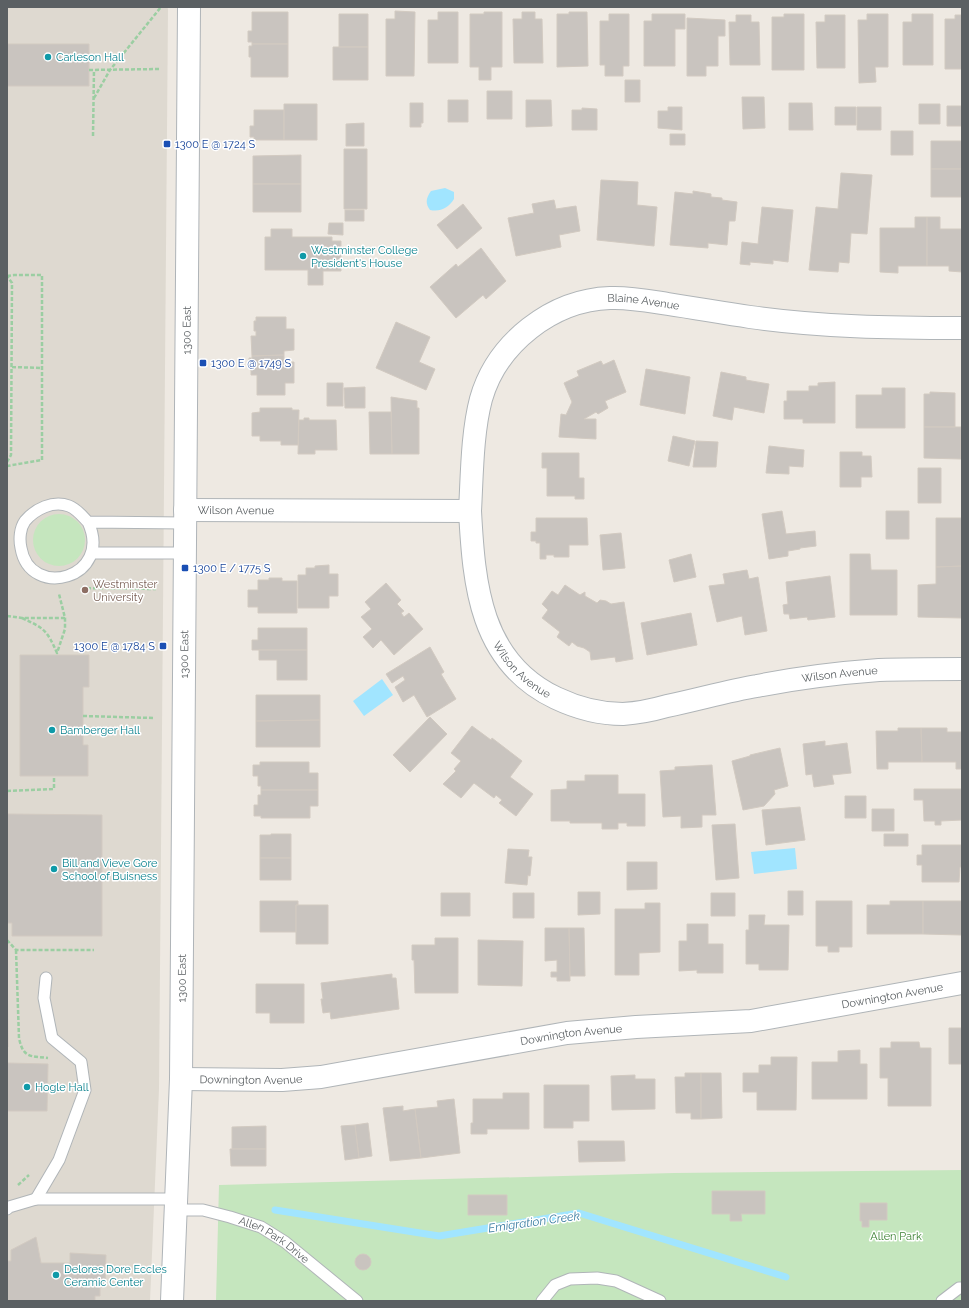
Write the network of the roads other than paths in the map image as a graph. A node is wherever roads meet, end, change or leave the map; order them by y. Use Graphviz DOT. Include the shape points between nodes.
graph roads {
  1 [pos="189,7"];
  2 [pos="962,328"];
  3 [pos="470,510"];
  4 [pos="185,517"];
  5 [pos="88,522"];
  6 [pos="92,552"];
  7 [pos="185,553"];
  8 [pos="962,669"];
  9 [pos="46,978"];
  10 [pos="962,983"];
  11 [pos="181,1079"];
  12 [pos="36,1199"];
  13 [pos="176,1205"];
  14 [pos="7,1209"];
  15 [pos="962,1288"];
  16 [pos="172,1301"];
  17 [pos="357,1301"];
  18 [pos="542,1301"];
  19 [pos="660,1301"];
  20 [pos="942,1301"];
  1 -- 4 [label="street, 1300 East"];
  2 -- 3 [label="street, Blaine Avenue" via="852,326 779,321 616,298 584,302 559,310 537,322 519,338 490,377 481,399 477,421"];
  3 -- 4 [label="street, Wilson Avenue"];
  3 -- 8 [label="street, Wilson Avenue" via="476,579 487,622 496,642 508,662 526,679 547,694 571,705 598,712 624,714 754,686 833,674 881,670"];
  4 -- 5 [label="lane"];
  4 -- 7 [label="street, 1300 East"];
  5 -- 6 [label="lane" via="93,542"];
  5 -- 6 [label="lane" via="69,506 48,506 36,511 24,522 19,539 22,555 30,567 47,577 60,578 76,573 87,562"];
  6 -- 7 [label="lane"];
  7 -- 11 [label="street, 1300 East"];
  9 -- 12 [label="lane" via="44,998 52,1038 81,1062 85,1090 59,1160"];
  10 -- 11 [label="street, Downington Avenue" via="751,1021 567,1033 321,1077 282,1080"];
  11 -- 13 [label="street, 1300 East"];
  12 -- 13 [label="lane, Allen Park Drive"];
  12 -- 14 [label="lane, Allen Park Drive"];
  13 -- 16 [label="street, 1300 East"];
  13 -- 17 [label="lane, Allen Park Drive" via="261,1227 286,1242"];
  15 -- 20 [label="lane"];
  18 -- 19 [label="lane" via="555,1285 570,1279 597,1278 616,1281"];
}
